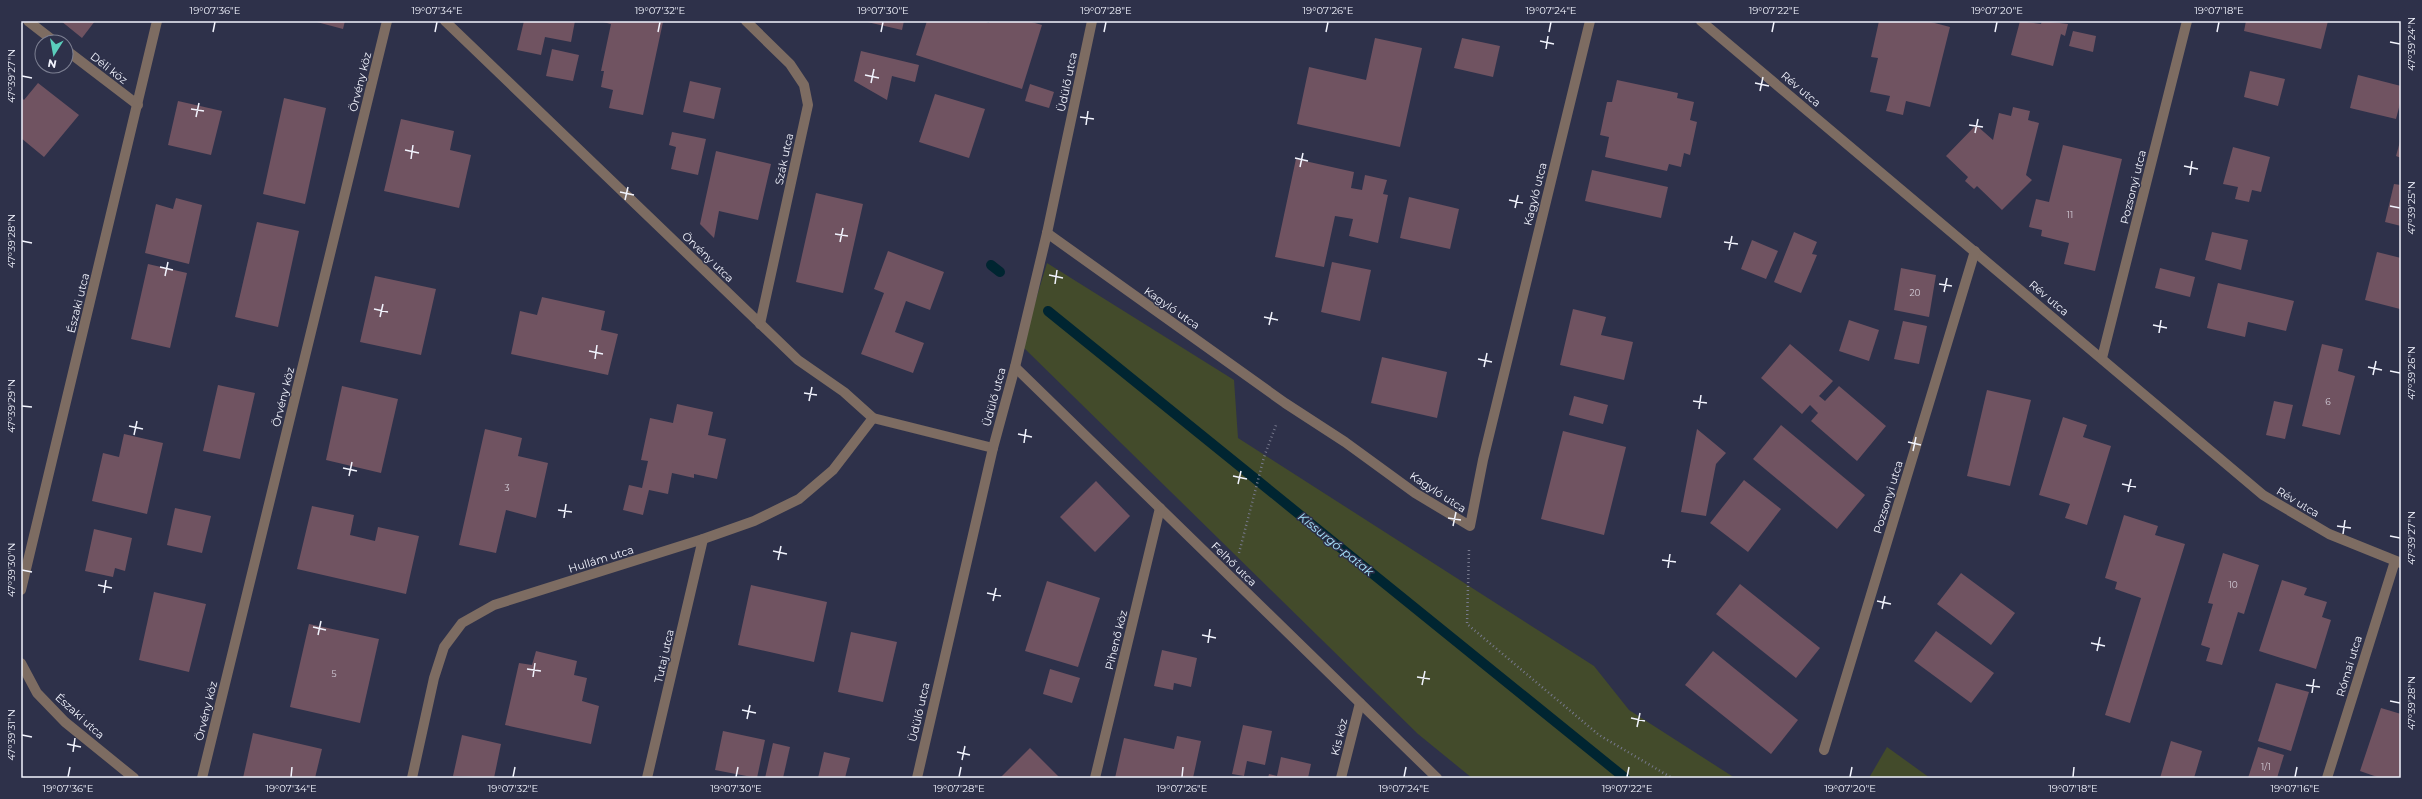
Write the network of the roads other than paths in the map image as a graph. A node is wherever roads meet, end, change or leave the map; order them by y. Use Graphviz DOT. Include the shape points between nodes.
graph roads {
  1 [pos="28,21"];
  2 [pos="157,21"];
  3 [pos="387,21"];
  4 [pos="444,21"];
  5 [pos="746,21"];
  6 [pos="1092,21"];
  7 [pos="1590,21"];
  8 [pos="2187,21"];
  9 [pos="1704,22"];
  10 [pos="45,34"];
  11 [pos="74,56"];
  12 [pos="138,105"];
  13 [pos="1047,234"];
  14 [pos="1975,251"];
  15 [pos="760,324"];
  16 [pos="2102,358"];
  17 [pos="1015,367"];
  18 [pos="873,418"];
  19 [pos="993,448"];
  20 [pos="1160,508"];
  21 [pos="703,539"];
  22 [pos="2399,561"];
  23 [pos="21,590"];
  24 [pos="21,663"];
  25 [pos="1360,703"];
  26 [pos="1824,750"];
  27 [pos="134,778"];
  28 [pos="202,778"];
  29 [pos="412,778"];
  30 [pos="647,778"];
  31 [pos="917,778"];
  32 [pos="1095,778"];
  33 [pos="1341,778"];
  34 [pos="1436,778"];
  35 [pos="2327,778"];
  1 -- 10 [label="street"];
  2 -- 12 [label="street, Északi utca"];
  3 -- 28 [label="street, Örvény köz"];
  4 -- 15 [label="street, Örvény utca"];
  5 -- 15 [label="street, Szák utca" via="790,64 804,85 808,105"];
  6 -- 13 [label="street, Üdülő utca"];
  7 -- 13 [label="street, Kagyló utca" via="1485,452 1470,526 1415,493"];
  8 -- 16 [label="street, Pozsonyi utca"];
  9 -- 14 [label="street, Rév utca"];
  11 -- 12 [label="street, Déli köz"];
  12 -- 23 [label="street, Északi utca"];
  13 -- 17 [label="street, Üdülő utca"];
  14 -- 16 [label="street, Rév utca"];
  14 -- 26 [label="street, Pozsonyi utca"];
  15 -- 18 [label="street, Örvény utca" via="798,360 844,392"];
  16 -- 22 [label="street, Rév utca" via="2263,495 2329,534"];
  17 -- 19 [label="street, Üdülő utca"];
  17 -- 20 [label="street, Felhő utca"];
  18 -- 19 [label="street, Örvény utca"];
  18 -- 21 [label="street, Hullám utca" via="833,470 799,499 754,521"];
  19 -- 31 [label="street, Üdülő utca"];
  20 -- 25 [label="street, Felhő utca"];
  20 -- 32 [label="street, Pihenő köz"];
  21 -- 29 [label="street, Hullám utca" via="494,605 462,623 444,647 434,678"];
  21 -- 30 [label="street, Tutaj utca"];
  22 -- 35 [label="street, Római utca"];
  24 -- 27 [label="street, Északi utca" via="37,693 65,722"];
  25 -- 33 [label="street, Kis köz"];
  25 -- 34 [label="street, Felhő utca"];
}
